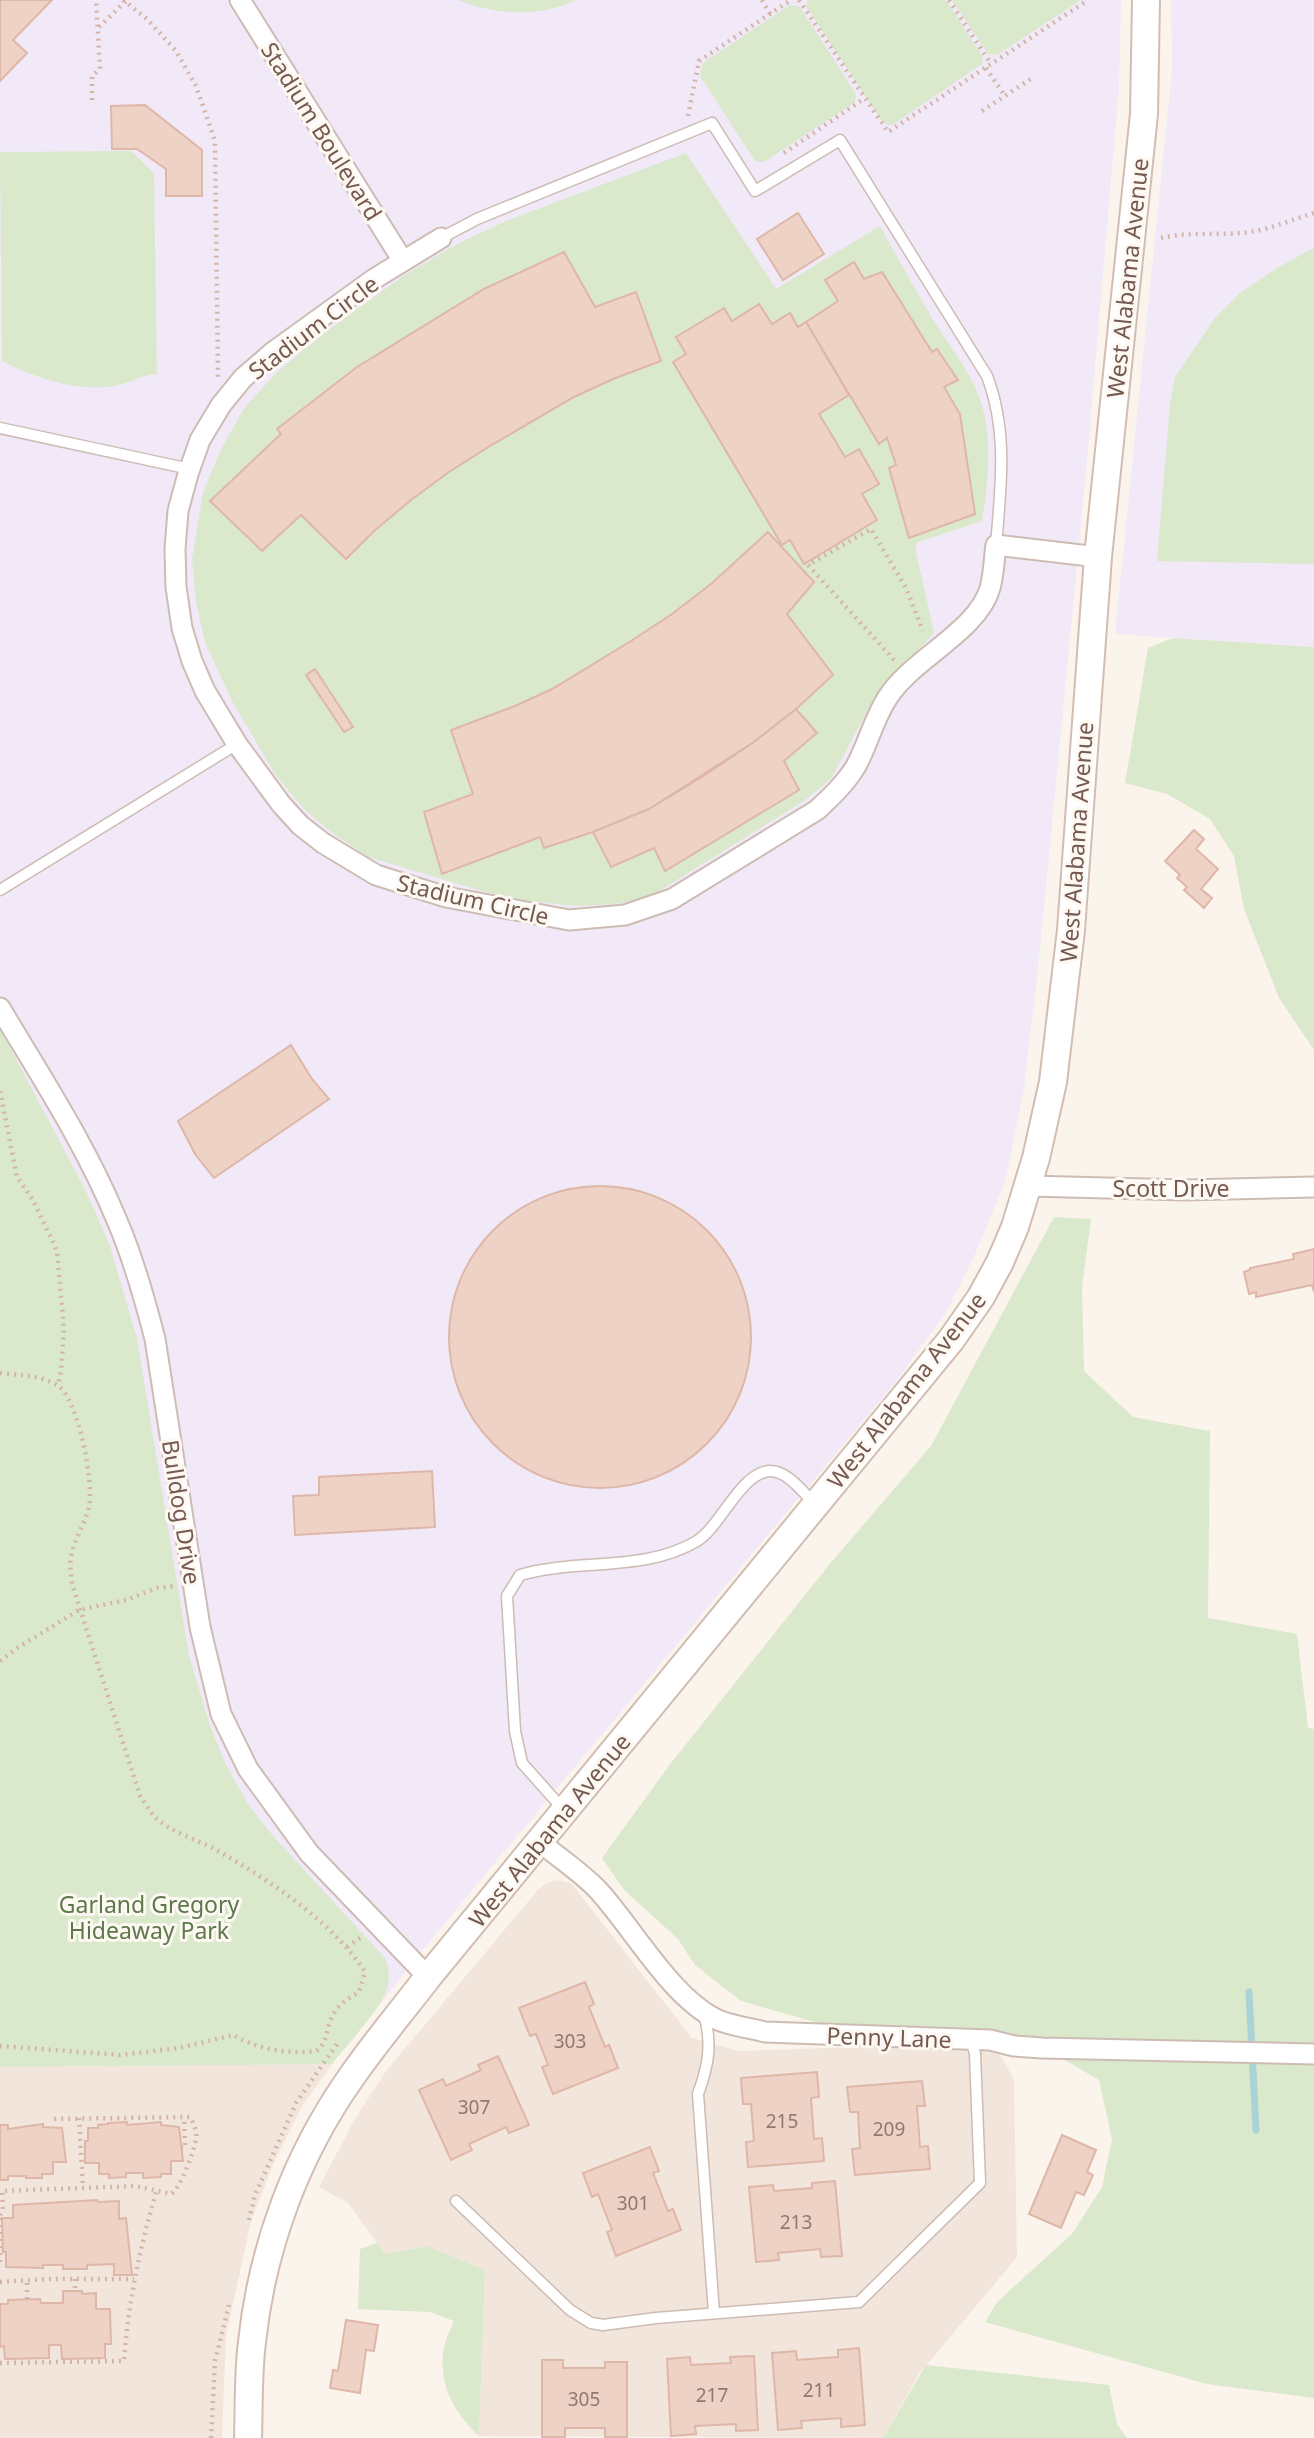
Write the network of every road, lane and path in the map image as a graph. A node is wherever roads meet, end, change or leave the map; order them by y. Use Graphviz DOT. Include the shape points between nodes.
graph roads {
  1 [pos="240,0"];
  2 [pos="762,0"];
  3 [pos="790,0"];
  4 [pos="799,0"];
  5 [pos="949,0"];
  6 [pos="1088,0"];
  7 [pos="1146,0"];
  8 [pos="97,1"];
  9 [pos="125,1"];
  10 [pos="770,14"];
  11 [pos="99,28"];
  12 [pos="991,64"];
  13 [pos="986,68"];
  14 [pos="1031,78"];
  15 [pos="1006,96"];
  16 [pos="864,98"];
  17 [pos="92,100"];
  18 [pos="982,111"];
  19 [pos="685,134"];
  20 [pos="781,155"];
  21 [pos="1314,213"];
  22 [pos="440,237"];
  23 [pos="1161,238"];
  24 [pos="403,261"];
  25 [pos="218,377"];
  26 [pos="0,428"];
  27 [pos="190,469"];
  28 [pos="996,545"];
  29 [pos="1098,557"];
  30 [pos="923,631"];
  31 [pos="894,660"];
  32 [pos="237,744"];
  33 [pos="0,890"];
  34 [pos="0,1008"];
  35 [pos="0,1091"];
  36 [pos="1028,1186"];
  37 [pos="1314,1187"];
  38 [pos="0,1373"];
  39 [pos="58,1386"];
  40 [pos="816,1506"];
  41 [pos="176,1586"];
  42 [pos="79,1610"];
  43 [pos="0,1661"];
  44 [pos="565,1811"];
  45 [pos="540,1842"];
  46 [pos="367,1934"];
  47 [pos="347,1947"];
  48 [pos="428,1977"];
  49 [pos="702,2009"];
  50 [pos="964,2039"];
  51 [pos="337,2045"];
  52 [pos="0,2046"];
  53 [pos="1314,2054"];
  54 [pos="184,2117"];
  55 [pos="79,2118"];
  56 [pos="52,2119"];
  57 [pos="181,2148"];
  58 [pos="83,2188"];
  59 [pos="156,2192"];
  60 [pos="456,2201"];
  61 [pos="0,2216"];
  62 [pos="249,2220"];
  63 [pos="0,2263"];
  64 [pos="134,2279"];
  65 [pos="75,2280"];
  66 [pos="27,2281"];
  67 [pos="0,2282"];
  68 [pos="75,2291"];
  69 [pos="27,2299"];
  70 [pos="229,2305"];
  71 [pos="714,2313"];
  72 [pos="0,2363"];
  73 [pos="211,2438"];
  74 [pos="248,2438"];
  1 -- 24 [label="street, Stadium Boulevard"];
  2 -- 10 [label="path"];
  3 -- 10 [label="path"];
  4 -- 16 [label="path"];
  5 -- 12 [label="path"];
  6 -- 12 [label="path"];
  7 -- 29 [label="main road, West Alabama Avenue" via="1144,114"];
  8 -- 11 [label="path"];
  9 -- 11 [label="path"];
  9 -- 25 [label="path" via="176,51 196,86 215,141"];
  10 -- 19 [label="path" via="699,61"];
  11 -- 17 [label="path" via="100,69 92,76"];
  12 -- 13 [label="path"];
  13 -- 15 [label="path"];
  13 -- 16 [label="path" via="887,132"];
  14 -- 15 [label="path"];
  15 -- 18 [label="path"];
  16 -- 20 [label="path"];
  19 -- 22 [label="lane"];
  19 -- 28 [label="lane" via="712,123 755,191 840,140 991,386 1001,425"];
  21 -- 23 [label="path" via="1253,232 1180,233"];
  22 -- 24 [label="street, Stadium Circle"];
  24 -- 27 [label="street, Stadium Circle" via="243,378 200,440"];
  26 -- 27 [label="lane"];
  27 -- 32 [label="street, Stadium Circle" via="178,511 175,549 182,628 205,691"];
  28 -- 29 [label="street"];
  28 -- 32 [label="street, Stadium Circle" via="990,589 980,607 970,622 888,696 856,765 829,799 694,887 646,910 569,920 446,897 376,875 300,825"];
  29 -- 36 [label="main road, West Alabama Avenue" via="1062,1009 1044,1129"];
  30 -- 31 [label="path" via="906,588 871,529 808,565"];
  32 -- 33 [label="lane"];
  34 -- 48 [label="street, Bulldog Drive" via="100,1182 147,1307 200,1627 221,1714 248,1769 293,1833"];
  35 -- 39 [label="path" via="17,1177 49,1228 57,1251 64,1329"];
  36 -- 37 [label="street, Scott Drive"];
  36 -- 40 [label="main road, West Alabama Avenue" via="1005,1250 981,1297"];
  38 -- 39 [label="path" via="36,1376"];
  39 -- 42 [label="path" via="75,1415 91,1483 89,1506 70,1565"];
  40 -- 44 [label="main road, West Alabama Avenue"];
  40 -- 44 [label="lane" via="785,1475 770,1471 752,1479 701,1539 670,1555 520,1575 507,1596 515,1731 522,1763"];
  41 -- 42 [label="path"];
  42 -- 43 [label="path"];
  42 -- 47 [label="path" via="141,1796 156,1817 239,1863"];
  44 -- 45 [label="main road, West Alabama Avenue"];
  45 -- 48 [label="main road, West Alabama Avenue"];
  45 -- 49 [label="street, Penny Lane" via="596,1888 666,1976"];
  46 -- 47 [label="path"];
  47 -- 52 [label="path" via="365,1972 363,1982 359,1992 335,2011 316,2051 271,2050 234,2035 120,2055"];
  48 -- 74 [label="main road, West Alabama Avenue" via="330,2109 279,2219 263,2270 255,2320"];
  49 -- 50 [label="street, Penny Lane" via="718,2020 765,2032"];
  49 -- 71 [label="lane" via="709,2034 708,2067 698,2094"];
  50 -- 53 [label="street, Penny Lane" via="1042,2048"];
  50 -- 71 [label="lane" via="975,2054 980,2183 859,2302"];
  51 -- 62 [label="path" via="296,2103"];
  54 -- 55 [label="path"];
  54 -- 57 [label="path" via="185,2148"];
  54 -- 59 [label="path" via="190,2117 196,2140 179,2188 171,2194"];
  55 -- 56 [label="path"];
  55 -- 58 [label="path"];
  58 -- 59 [label="path" via="136,2186"];
  58 -- 61 [label="path" via="2,2190"];
  59 -- 64 [label="path"];
  60 -- 71 [label="lane" via="570,2310 591,2323"];
  61 -- 63 [label="path"];
  64 -- 65 [label="path"];
  64 -- 72 [label="path" via="124,2361"];
  65 -- 66 [label="path"];
  65 -- 68 [label="path"];
  66 -- 67 [label="path"];
  66 -- 69 [label="path"];
  70 -- 73 [label="path" via="215,2361"];
}
